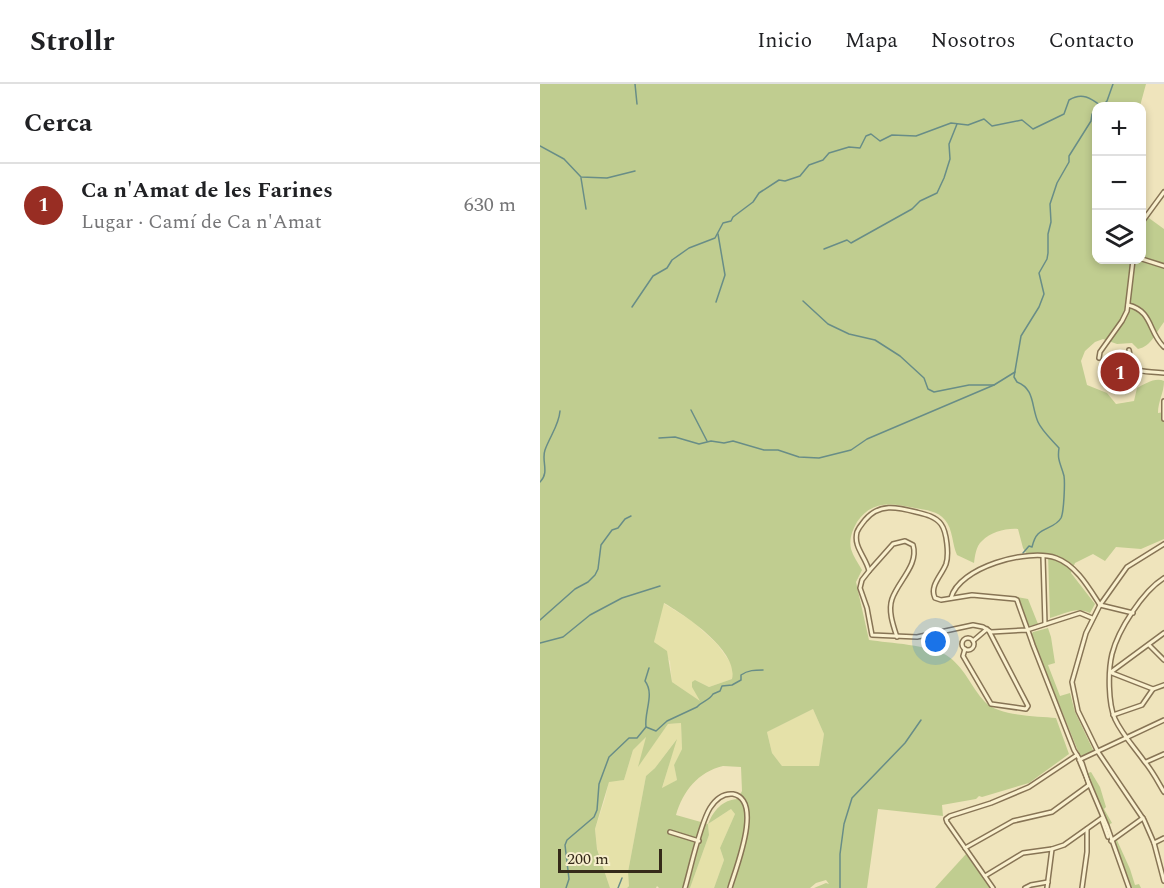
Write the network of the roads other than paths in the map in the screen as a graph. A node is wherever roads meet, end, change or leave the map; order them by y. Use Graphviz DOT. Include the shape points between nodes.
graph roads {
  1 [pos="1164,192"];
  2 [pos="1146,217"];
  3 [pos="1146,260"];
  4 [pos="1133,264"];
  5 [pos="1164,266"];
  6 [pos="1128,305"];
  7 [pos="1164,347"];
  8 [pos="1129,350"];
  9 [pos="1099,358"];
  10 [pos="1164,373"];
  11 [pos="1164,401"];
  12 [pos="1164,419"];
  13 [pos="1164,544"];
  14 [pos="1043,557"];
  15 [pos="869,571"];
  16 [pos="1164,578"];
  17 [pos="951,598"];
  18 [pos="1100,605"];
  19 [pos="1133,613"];
  20 [pos="1092,618"];
  21 [pos="1045,624"];
  22 [pos="988,630"];
  23 [pos="1027,630"];
  24 [pos="1164,633"];
  25 [pos="897,637"];
  26 [pos="973,641"];
  27 [pos="1149,645"];
  28 [pos="965,649"];
  29 [pos="1164,660"];
  30 [pos="1111,672"];
  31 [pos="1164,685"];
  32 [pos="1153,689"];
  33 [pos="1113,716"];
  34 [pos="1164,720"];
  35 [pos="1126,738"];
  36 [pos="1098,752"];
  37 [pos="1164,753"];
  38 [pos="1077,755"];
  39 [pos="1079,760"];
  40 [pos="1146,762"];
  41 [pos="1089,785"];
  42 [pos="1164,792"];
  43 [pos="1102,818"];
  44 [pos="1143,818"];
  45 [pos="1087,829"];
  46 [pos="670,832"];
  47 [pos="1164,838"];
  48 [pos="1110,839"];
  49 [pos="699,841"];
  50 [pos="1154,843"];
  51 [pos="965,848"];
  52 [pos="1052,849"];
  53 [pos="985,876"];
  54 [pos="1164,881"];
  55 [pos="1048,882"];
  56 [pos="685,888"];
  57 [pos="730,888"];
  58 [pos="993,888"];
  59 [pos="1025,888"];
  60 [pos="1047,888"];
  61 [pos="1082,888"];
  62 [pos="1128,888"];
  1 -- 2 [label="street"];
  3 -- 5 [label="street"];
  4 -- 6 [label="street"];
  6 -- 7 [label="street" via="1145,313"];
  6 -- 9 [label="street"];
  8 -- 10 [label="street" via="1136,369"];
  11 -- 12 [label="street"];
  13 -- 18 [label="street" via="1127,567"];
  14 -- 17 [label="street" via="1020,556 969,575"];
  14 -- 18 [label="street" via="1057,558 1075,571"];
  14 -- 21 [label="street"];
  15 -- 17 [label="street" via="857,535 871,514 893,507 927,515 943,528 947,554 933,595"];
  15 -- 25 [label="street" via="860,588 872,635"];
  15 -- 25 [label="street" via="893,544 905,541 913,545 914,559 891,602"];
  16 -- 19 [label="street"];
  17 -- 23 [label="street" via="1015,598"];
  18 -- 19 [label="street"];
  18 -- 20 [label="street"];
  19 -- 30 [label="street" via="1115,646"];
  20 -- 21 [label="street" via="1075,613"];
  20 -- 36 [label="street" via="1075,666 1072,689"];
  21 -- 23 [label="street"];
  22 -- 23 [label="street"];
  22 -- 25 [label="street" via="974,625 925,636"];
  22 -- 26 [label="street"];
  22 -- 28 [label="street" via="1028,706 1026,709 991,704 965,662"];
  23 -- 38 [label="street"];
  24 -- 27 [label="street"];
  26 -- 28 [label="street" via="973,647"];
  26 -- 28 [label="street" via="963,640"];
  27 -- 29 [label="street"];
  27 -- 30 [label="street"];
  30 -- 32 [label="street"];
  30 -- 33 [label="street"];
  31 -- 32 [label="street"];
  32 -- 33 [label="street" via="1142,705"];
  33 -- 35 [label="street"];
  34 -- 35 [label="street"];
  35 -- 36 [label="street"];
  35 -- 40 [label="street"];
  36 -- 39 [label="street"];
  36 -- 44 [label="street"];
  37 -- 40 [label="street"];
  38 -- 39 [label="street"];
  38 -- 51 [label="street" via="1029,787 946,819"];
  39 -- 41 [label="street"];
  40 -- 42 [label="street"];
  41 -- 43 [label="street"];
  41 -- 51 [label="street" via="1052,812 1013,821"];
  43 -- 45 [label="street"];
  43 -- 48 [label="street"];
  44 -- 48 [label="street"];
  44 -- 50 [label="street"];
  45 -- 52 [label="street"];
  45 -- 61 [label="street"];
  46 -- 49 [label="street"];
  47 -- 50 [label="street"];
  48 -- 62 [label="street"];
  49 -- 56 [label="street"];
  49 -- 57 [label="street" via="707,814 716,801 730,794 743,800 747,824"];
  50 -- 54 [label="street"];
  51 -- 53 [label="street"];
  52 -- 53 [label="street" via="1023,853"];
  52 -- 55 [label="street"];
  53 -- 58 [label="street"];
  55 -- 59 [label="street"];
  55 -- 60 [label="street"];
}
